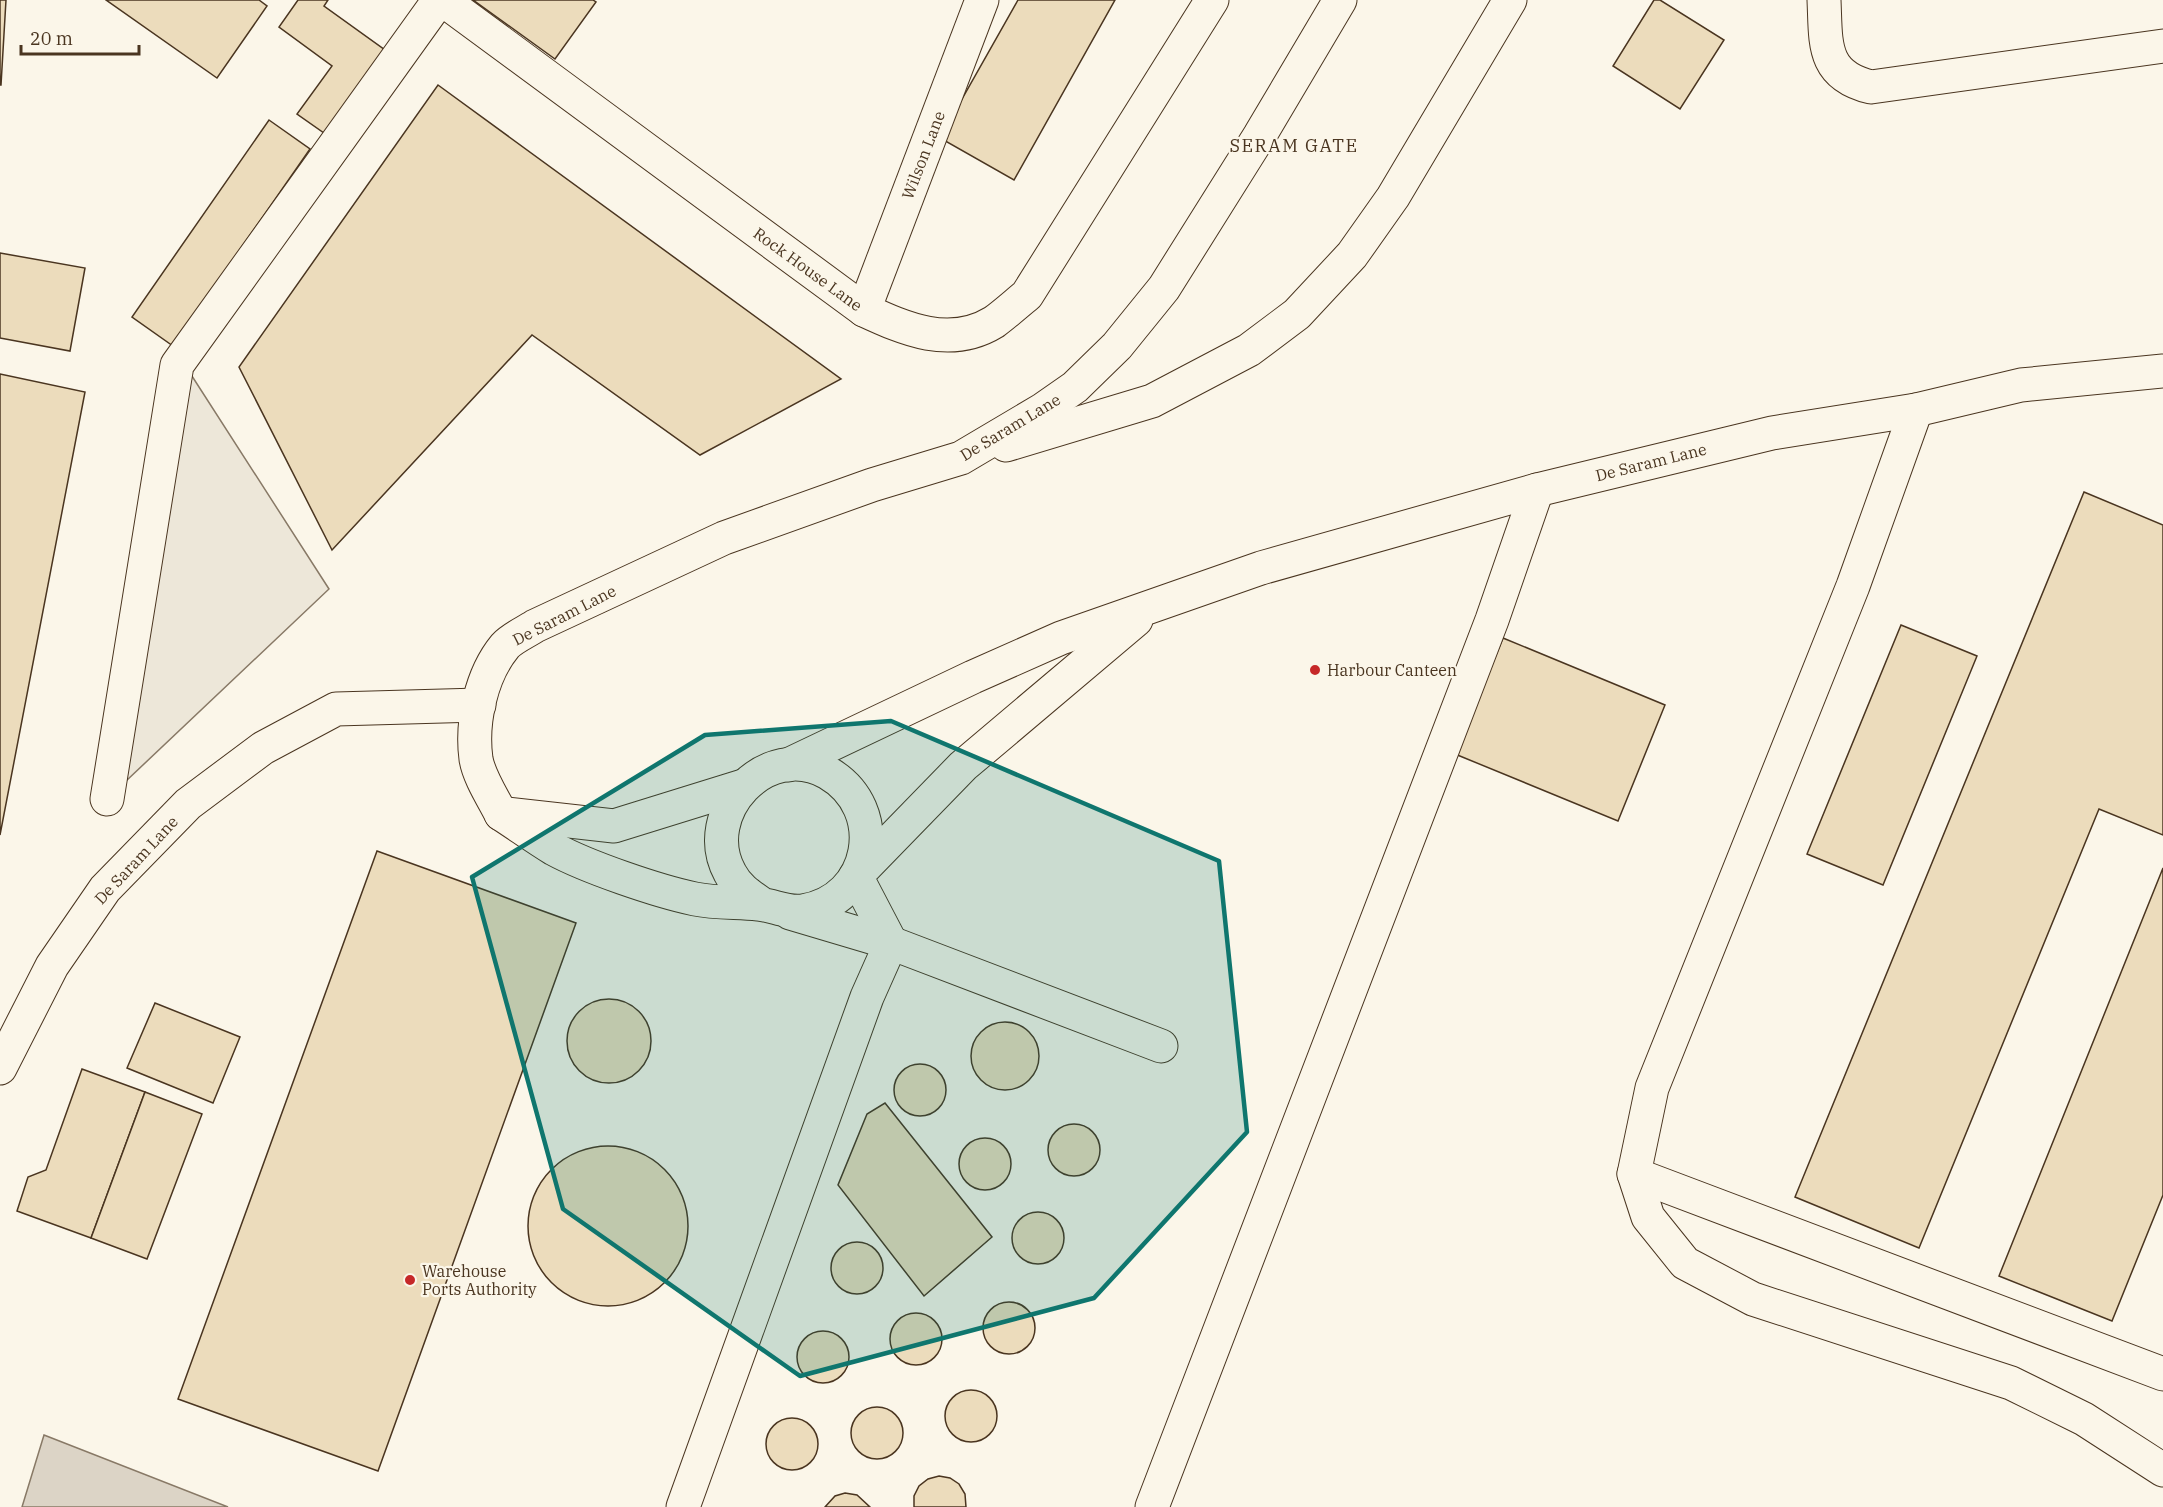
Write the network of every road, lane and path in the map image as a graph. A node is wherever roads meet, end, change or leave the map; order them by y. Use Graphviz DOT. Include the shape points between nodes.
graph roads {
  1 [pos="441,0"];
  2 [pos="982,0"];
  3 [pos="1212,0"];
  4 [pos="1340,0"];
  5 [pos="1510,0"];
  6 [pos="1824,0"];
  7 [pos="2163,46"];
  8 [pos="864,310"];
  9 [pos="2163,371"];
  10 [pos="1916,410"];
  11 [pos="961,458"];
  12 [pos="1537,490"];
  13 [pos="1152,608"];
  14 [pos="479,705"];
  15 [pos="788,765"];
  16 [pos="743,786"];
  17 [pos="107,799"];
  18 [pos="501,814"];
  19 [pos="856,876"];
  20 [pos="770,907"];
  21 [pos="891,943"];
  22 [pos="1161,1046"];
  23 [pos="0,1068"];
  24 [pos="1634,1174"];
  25 [pos="2163,1374"];
  26 [pos="2163,1470"];
  27 [pos="683,1507"];
  28 [pos="1152,1507"];
  1 -- 8 [label="street, Rock House Lane"];
  1 -- 17 [label="street" via="177,365"];
  2 -- 8 [label="street, Wilson Lane"];
  3 -- 8 [label="street, Rock House Lane" via="1027,295 993,322 958,336 910,331"];
  4 -- 11 [label="street, De Saram Lane" via="1164,288 1117,346 1075,387"];
  5 -- 11 [label="street" via="1393,197 1352,255 1297,314 1249,350 1152,401"];
  6 -- 7 [label="street" via="1827,54 1842,75 1871,87"];
  9 -- 10 [label="street, De Saram Lane" via="2021,385"];
  10 -- 12 [label="street, De Saram Lane" via="1772,433"];
  10 -- 24 [label="street" via="1853,586 1652,1088"];
  11 -- 14 [label="street, De Saram Lane" via="724,538 536,626 506,644 488,669"];
  12 -- 13 [label="street, De Saram Lane" via="1261,568"];
  12 -- 28 [label="street" via="1492,620"];
  13 -- 15 [label="street, De Saram Lane" via="1032,651"];
  13 -- 19 [label="street" via="963,766"];
  14 -- 18 [label="street, De Saram Lane" via="476,761"];
  14 -- 23 [label="street, De Saram Lane" via="336,709 263,748 197,797 105,889 52,966"];
  15 -- 16 [label="street" via="764,772"];
  15 -- 19 [label="street" via="826,772 856,799 867,837"];
  16 -- 18 [label="street" via="614,826"];
  16 -- 20 [label="street" via="729,805 722,827 722,850 729,872 743,891"];
  18 -- 20 [label="street" via="555,849 620,876 695,899"];
  19 -- 20 [label="street" via="842,894 823,906 801,911"];
  19 -- 21 [label="street"];
  20 -- 21 [label="street"];
  21 -- 22 [label="street"];
  21 -- 27 [label="street" via="867,998"];
  24 -- 25 [label="street"];
  24 -- 26 [label="street" via="1648,1217 1684,1263 1753,1299 2011,1383 2084,1419"];
}
